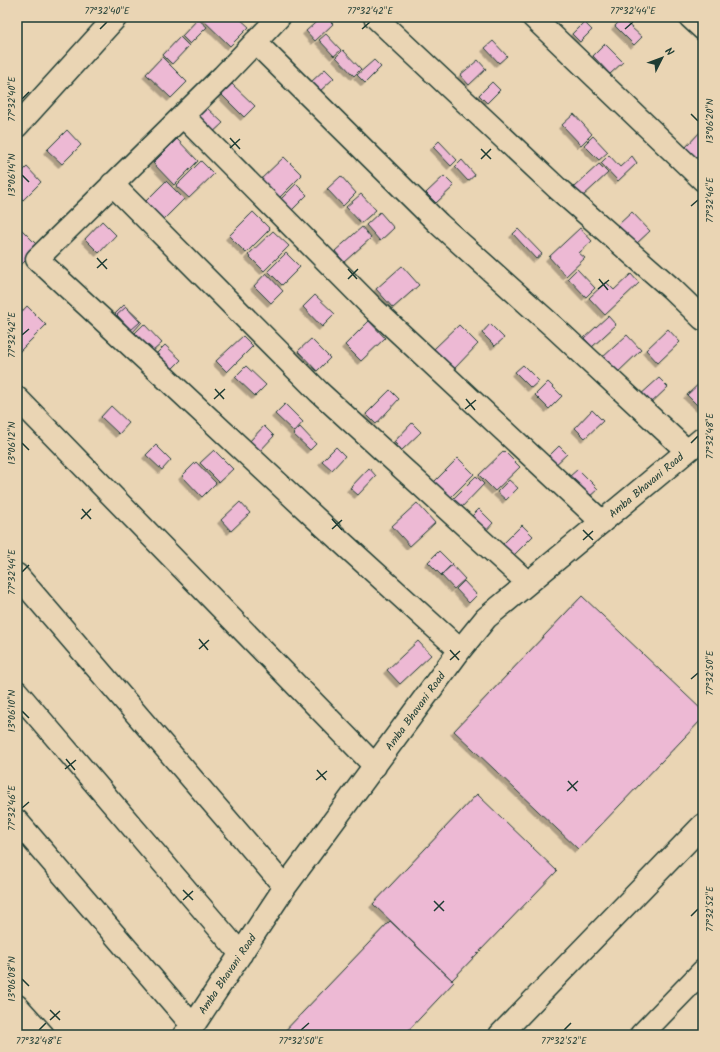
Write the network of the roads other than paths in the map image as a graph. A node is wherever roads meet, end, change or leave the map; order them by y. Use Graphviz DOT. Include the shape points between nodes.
graph roads {
  1 [pos="116,17"];
  2 [pos="279,17"];
  3 [pos="375,17"];
  4 [pos="533,17"];
  5 [pos="690,17"];
  6 [pos="703,30"];
  7 [pos="255,42"];
  8 [pos="183,116"];
  9 [pos="17,126"];
  10 [pos="703,180"];
  11 [pos="112,184"];
  12 [pos="703,319"];
  13 [pos="17,398"];
  14 [pos="695,444"];
  15 [pos="602,522"];
  16 [pos="17,575"];
  17 [pos="528,583"];
  18 [pos="460,650"];
  19 [pos="17,692"];
  20 [pos="375,766"];
  21 [pos="17,821"];
  22 [pos="703,825"];
  23 [pos="285,887"];
  24 [pos="241,954"];
  25 [pos="703,971"];
  26 [pos="17,1006"];
  27 [pos="188,1030"];
  28 [pos="43,1035"];
  29 [pos="500,1035"];
  30 [pos="641,1035"];
  1 -- 9 [label="street"];
  2 -- 7 [label="street"];
  3 -- 12 [label="street" via="557,188"];
  4 -- 10 [label="street"];
  5 -- 6 [label="street"];
  7 -- 8 [label="street"];
  7 -- 14 [label="street" via="438,224 556,328"];
  8 -- 11 [label="street"];
  8 -- 15 [label="street" via="375,310"];
  11 -- 17 [label="street" via="319,392"];
  11 -- 18 [label="street" via="37,259"];
  13 -- 20 [label="street"];
  14 -- 15 [label="street, Amba Bhavani Road"];
  15 -- 17 [label="street, Amba Bhavani Road"];
  16 -- 23 [label="street"];
  17 -- 18 [label="street, Amba Bhavani Road" via="486,618"];
  18 -- 20 [label="street, Amba Bhavani Road"];
  19 -- 24 [label="street"];
  20 -- 23 [label="street, Amba Bhavani Road"];
  21 -- 27 [label="street"];
  22 -- 29 [label="street"];
  23 -- 24 [label="street, Amba Bhavani Road"];
  24 -- 27 [label="street, Amba Bhavani Road"];
  25 -- 30 [label="street"];
  26 -- 28 [label="street"];
}
